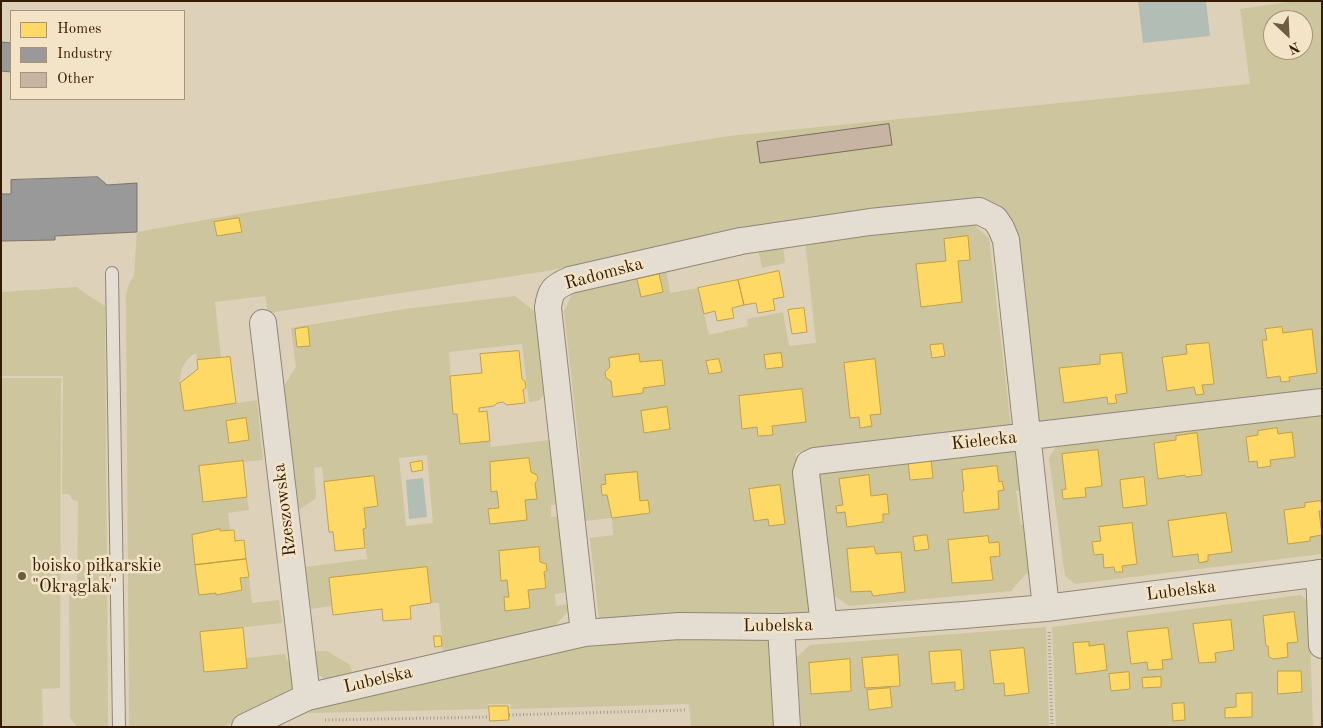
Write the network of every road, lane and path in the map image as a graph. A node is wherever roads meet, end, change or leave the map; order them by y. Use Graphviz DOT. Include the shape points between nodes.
graph roads {
  1 [pos="112,274"];
  2 [pos="263,323"];
  3 [pos="1322,402"];
  4 [pos="1028,436"];
  5 [pos="1320,573"];
  6 [pos="1047,619"];
  7 [pos="824,625"];
  8 [pos="781,627"];
  9 [pos="584,633"];
  10 [pos="1322,645"];
  11 [pos="307,697"];
  12 [pos="687,710"];
  13 [pos="509,715"];
  14 [pos="490,717"];
  15 [pos="323,720"];
  16 [pos="119,727"];
  17 [pos="245,727"];
  18 [pos="787,727"];
  19 [pos="1052,727"];
  1 -- 16 [label="lane"];
  2 -- 11 [label="street, Rzeszowska"];
  3 -- 4 [label="street, Kielecka"];
  4 -- 6 [label="street"];
  4 -- 7 [label="street, Kielecka" via="832,458 810,464 806,473"];
  4 -- 9 [label="street, Radomska" via="1006,240 995,219 979,211 870,222 741,241 570,280 552,291 548,308"];
  5 -- 6 [label="street, Lubelska"];
  5 -- 10 [label="street"];
  6 -- 7 [label="street, Lubelska"];
  6 -- 19 [label="path"];
  7 -- 8 [label="street, Lubelska"];
  8 -- 9 [label="street, Lubelska" via="679,626"];
  8 -- 18 [label="street"];
  9 -- 11 [label="street, Lubelska"];
  11 -- 17 [label="street, Lubelska"];
  12 -- 13 [label="path"];
  14 -- 15 [label="path"];
}
